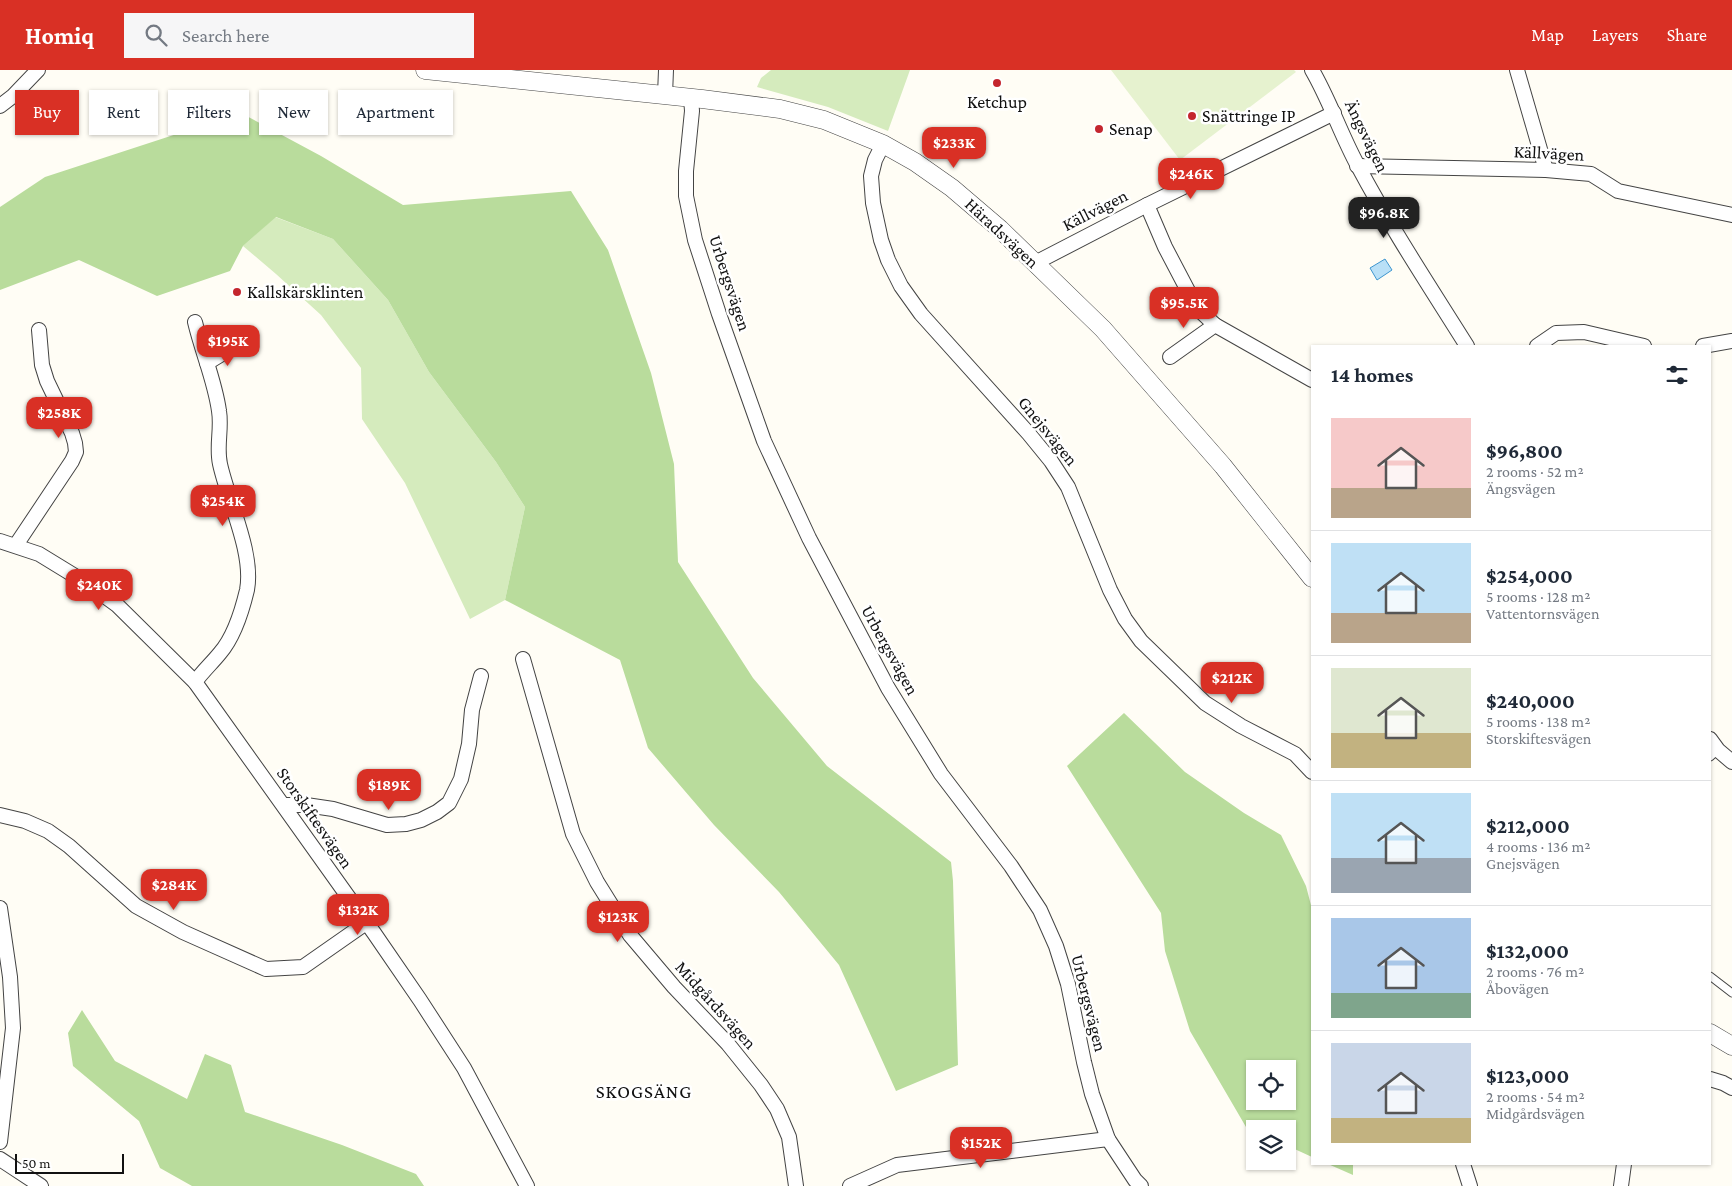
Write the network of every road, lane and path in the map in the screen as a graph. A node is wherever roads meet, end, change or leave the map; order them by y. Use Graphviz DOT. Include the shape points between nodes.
graph roads {
  1 [pos="38,70"];
  2 [pos="425,70"];
  3 [pos="666,70"];
  4 [pos="1312,70"];
  5 [pos="1516,70"];
  6 [pos="665,95"];
  7 [pos="691,98"];
  8 [pos="0,106"];
  9 [pos="1334,113"];
  10 [pos="883,144"];
  11 [pos="1357,166"];
  12 [pos="1546,170"];
  13 [pos="1147,205"];
  14 [pos="1732,215"];
  15 [pos="1034,263"];
  16 [pos="195,322"];
  17 [pos="1215,326"];
  18 [pos="39,330"];
  19 [pos="1732,341"];
  20 [pos="1466,345"];
  21 [pos="1538,345"];
  22 [pos="1640,345"];
  23 [pos="1709,345"];
  24 [pos="235,346"];
  25 [pos="1170,357"];
  26 [pos="206,363"];
  27 [pos="1311,379"];
  28 [pos="0,541"];
  29 [pos="16,545"];
  30 [pos="1311,577"];
  31 [pos="523,659"];
  32 [pos="481,676"];
  33 [pos="195,682"];
  34 [pos="1713,749"];
  35 [pos="1732,762"];
  36 [pos="1311,771"];
  37 [pos="284,805"];
  38 [pos="0,815"];
  39 [pos="0,908"];
  40 [pos="366,923"];
  41 [pos="1711,977"];
  42 [pos="1732,993"];
  43 [pos="1711,1034"];
  44 [pos="1732,1046"];
  45 [pos="1711,1079"];
  46 [pos="1732,1088"];
  47 [pos="1108,1139"];
  48 [pos="0,1142"];
  49 [pos="0,1159"];
  50 [pos="1463,1165"];
  51 [pos="1624,1165"];
  52 [pos="41,1186"];
  53 [pos="527,1186"];
  54 [pos="796,1186"];
  55 [pos="850,1186"];
  56 [pos="1141,1186"];
  57 [pos="1470,1186"];
  58 [pos="1621,1186"];
  1 -- 8 [label="street"];
  2 -- 6 [label="street, Häradsvägen"];
  3 -- 6 [label="street"];
  4 -- 9 [label="street, Ängsvägen"];
  5 -- 12 [label="street"];
  6 -- 7 [label="street, Häradsvägen"];
  7 -- 10 [label="street, Häradsvägen" via="780,109 824,120"];
  7 -- 47 [label="street, Urbergsvägen" via="686,196 695,240 764,440 808,538 888,688 941,774 1040,910 1068,984 1092,1094"];
  9 -- 11 [label="street, Ängsvägen"];
  9 -- 13 [label="street, Källvägen"];
  10 -- 15 [label="street, Häradsvägen" via="952,188"];
  10 -- 36 [label="street, Gnejsvägen" via="872,176 873,203 881,240 901,286 921,314 1029,434 1068,486 1125,619 1142,641 1204,703 1295,754"];
  11 -- 12 [label="street, Källvägen"];
  11 -- 20 [label="street, Ängsvägen"];
  12 -- 14 [label="street, Källvägen" via="1591,174 1618,191"];
  13 -- 15 [label="street, Källvägen"];
  13 -- 17 [label="street" via="1197,308"];
  15 -- 30 [label="street, Häradsvägen" via="1103,329 1176,411"];
  16 -- 26 [label="street"];
  17 -- 25 [label="street"];
  17 -- 27 [label="street"];
  18 -- 29 [label="street" via="42,365 72,433 76,452"];
  19 -- 23 [label="street"];
  21 -- 22 [label="street" via="1556,333 1584,332"];
  24 -- 26 [label="street"];
  26 -- 33 [label="street" via="220,414 219,461 247,557 248,583 227,644"];
  28 -- 29 [label="street, Storskiftesvägen"];
  29 -- 33 [label="street, Storskiftesvägen" via="43,556 117,605"];
  31 -- 54 [label="street, Midgårdsvägen" via="573,834 597,882 630,935 728,1044 777,1109 788,1137"];
  32 -- 37 [label="street" via="461,780 450,803 437,812 406,824 387,825 333,809"];
  33 -- 37 [label="street, Storskiftesvägen"];
  34 -- 35 [label="street"];
  37 -- 40 [label="street, Storskiftesvägen"];
  38 -- 40 [label="street" via="48,831 136,906 182,932 266,969 303,967"];
  39 -- 48 [label="street" via="10,977 13,1028"];
  40 -- 53 [label="street, Storskiftesvägen" via="464,1068"];
  41 -- 42 [label="lane"];
  43 -- 44 [label="street"];
  45 -- 46 [label="street"];
  47 -- 55 [label="street" via="898,1165"];
  47 -- 56 [label="street, Urbergsvägen"];
  49 -- 52 [label="street"];
  50 -- 57 [label="street"];
  51 -- 58 [label="street"];
}
